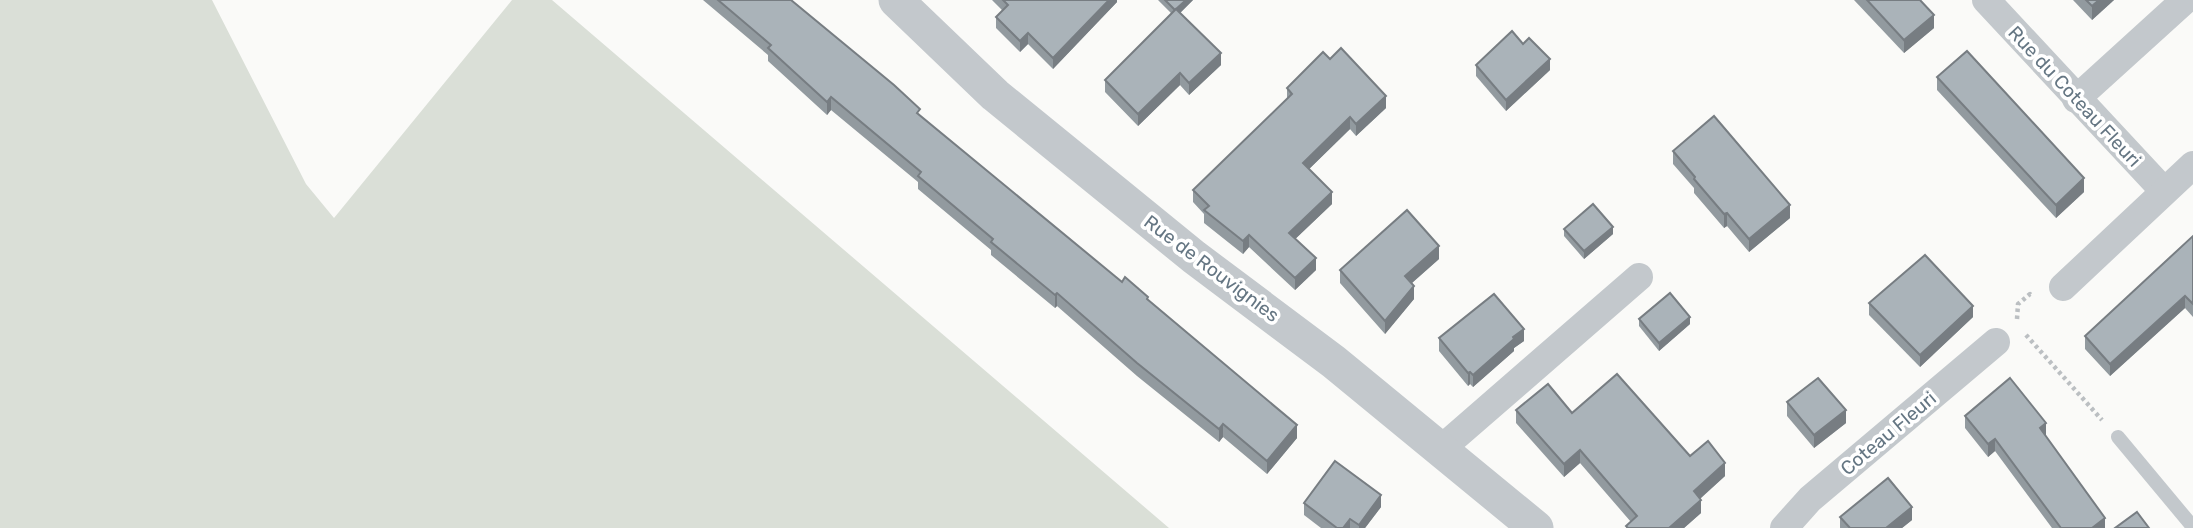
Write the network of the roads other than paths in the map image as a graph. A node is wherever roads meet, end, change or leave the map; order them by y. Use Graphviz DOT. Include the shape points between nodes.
graph roads {
  1 [pos="896,0"];
  2 [pos="1986,0"];
  3 [pos="2185,0"];
  4 [pos="2076,99"];
  5 [pos="2193,165"];
  6 [pos="2164,191"];
  7 [pos="1639,277"];
  8 [pos="2063,287"];
  9 [pos="2006,333"];
  10 [pos="2118,438"];
  11 [pos="1440,449"];
  12 [pos="2193,527"];
  13 [pos="1536,528"];
  14 [pos="1784,528"];
  1 -- 11 [label="street, Rue de Rouvignies" via="995,95"];
  2 -- 4 [label="street, Rue du Coteau Fleuri"];
  3 -- 4 [label="street"];
  4 -- 6 [label="street, Rue du Coteau Fleuri"];
  5 -- 6 [label="street"];
  6 -- 8 [label="street"];
  7 -- 11 [label="street"];
  9 -- 14 [label="street, Coteau Fleuri" via="1810,499"];
  10 -- 12 [label="lane"];
  11 -- 13 [label="street, Rue de Rouvignies"];
}
